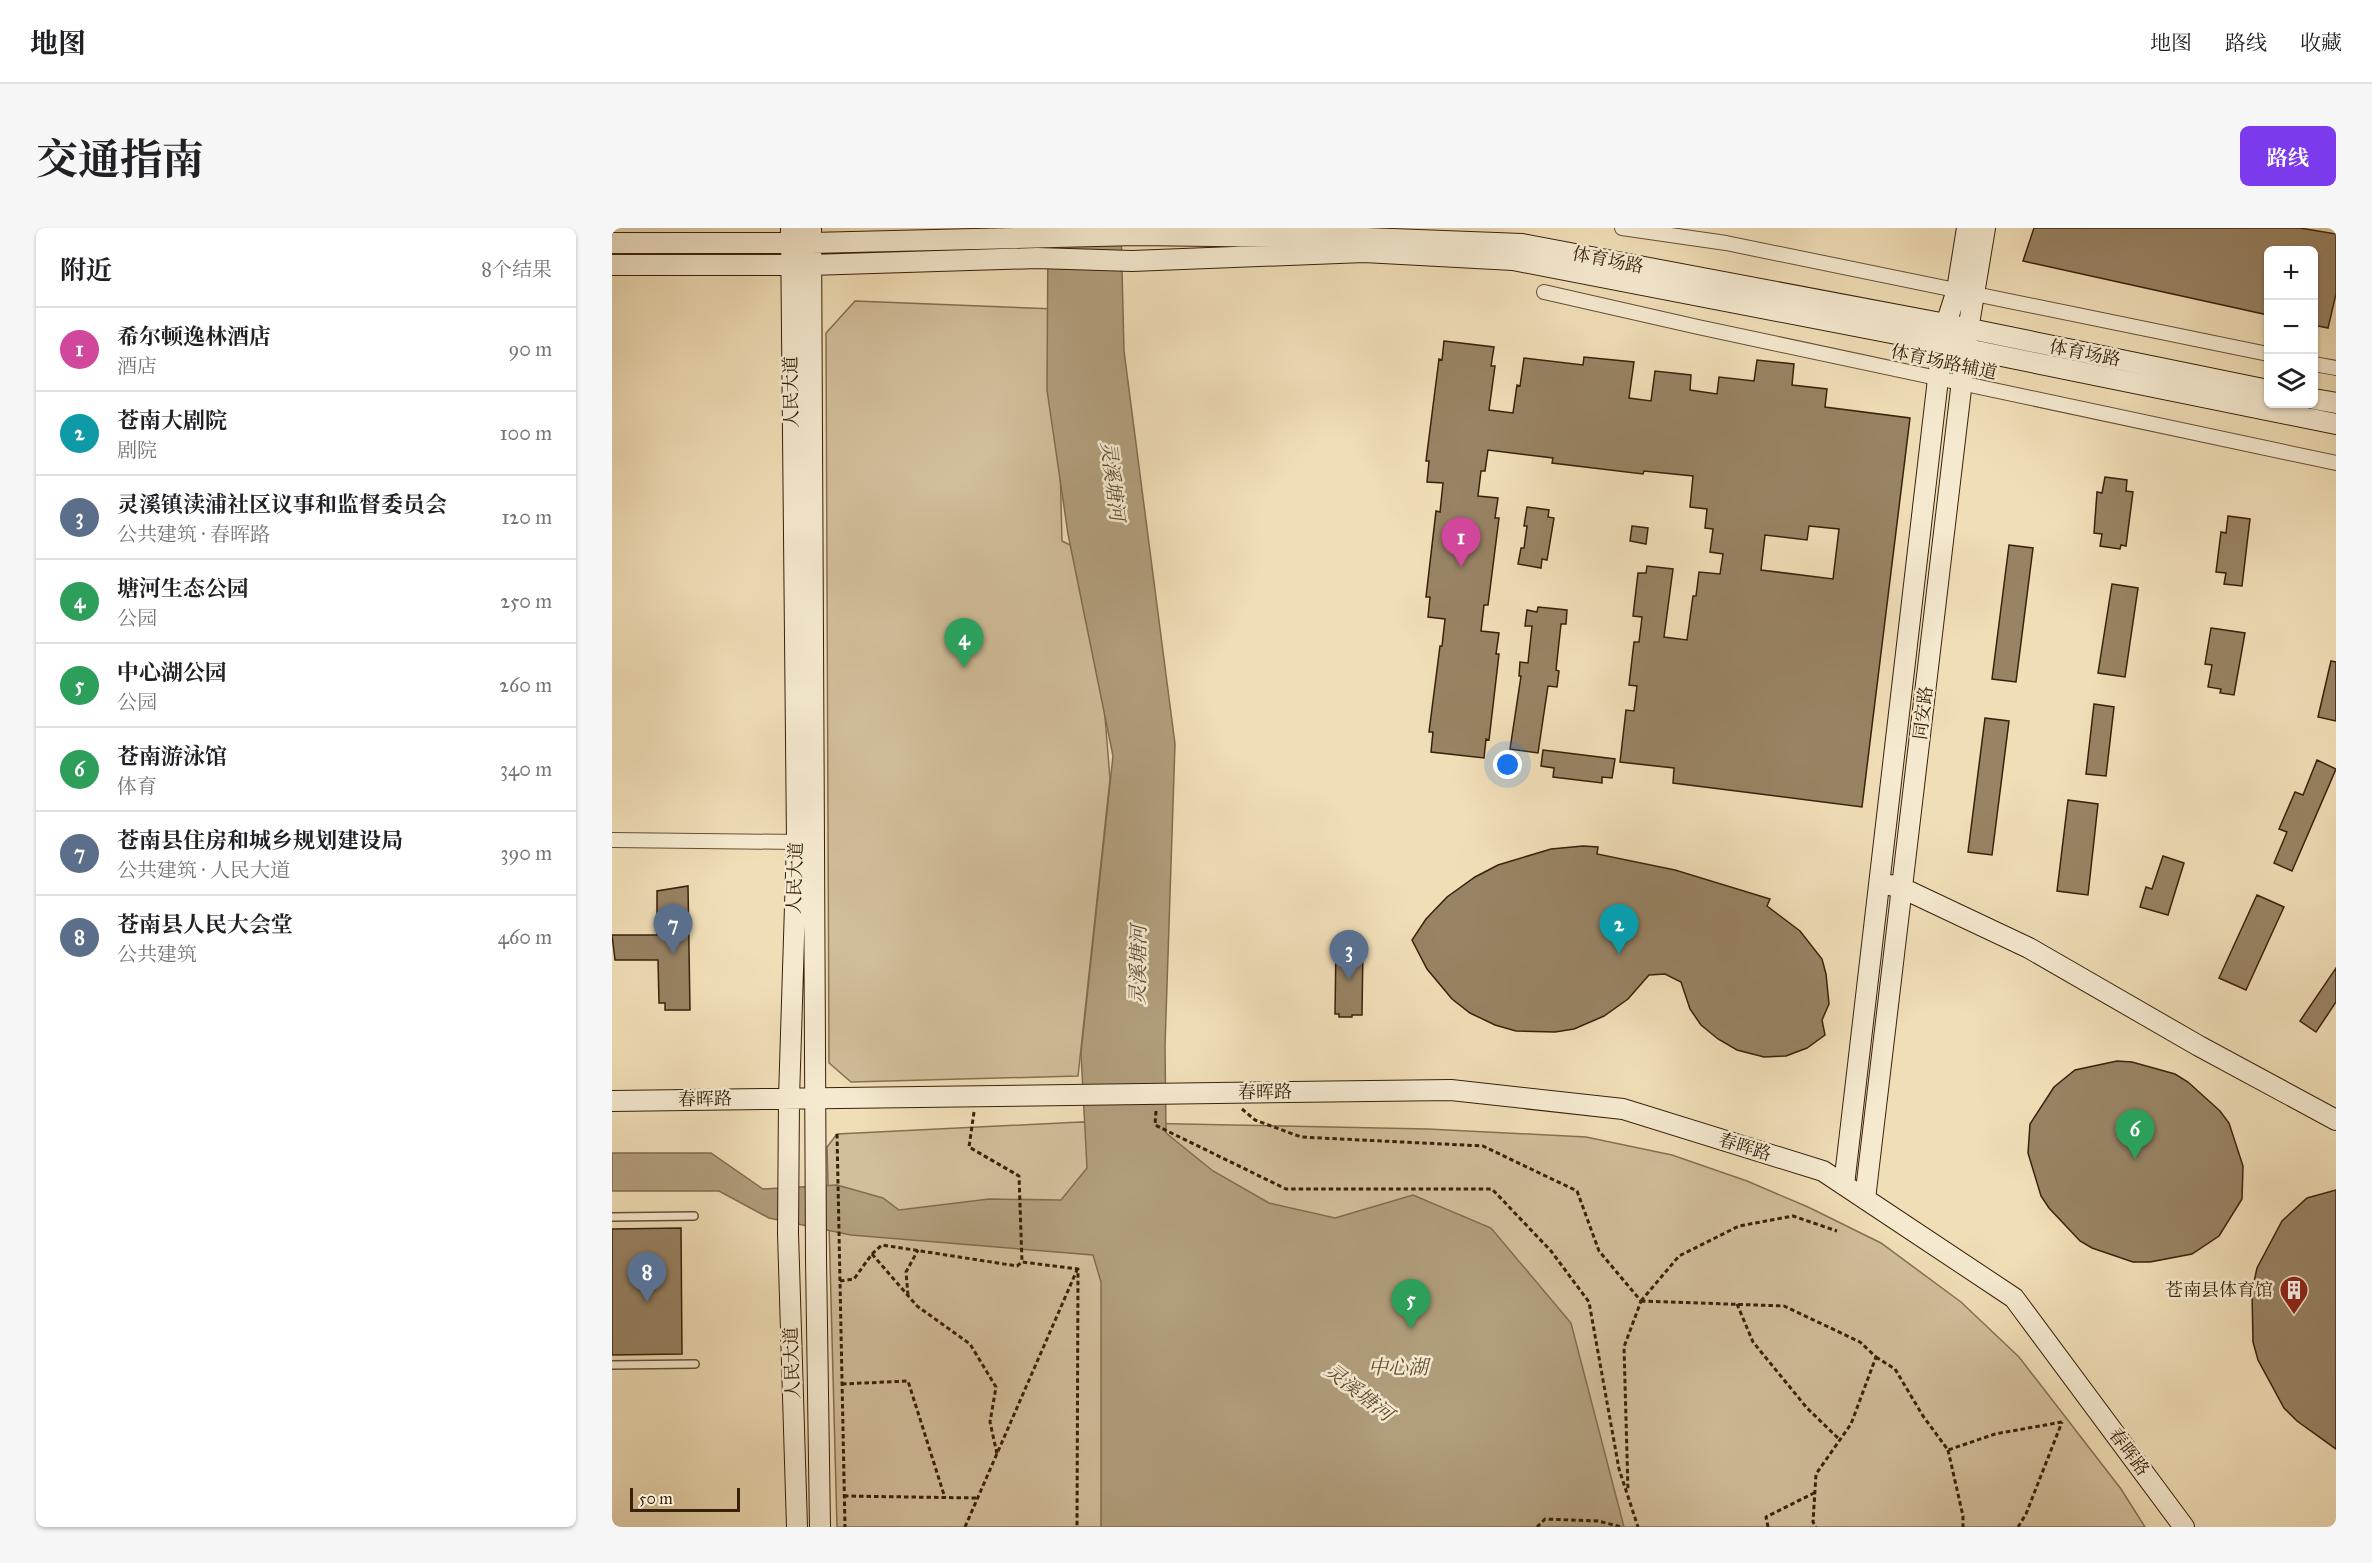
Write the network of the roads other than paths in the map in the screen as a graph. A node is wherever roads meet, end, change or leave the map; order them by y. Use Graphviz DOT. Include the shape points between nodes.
graph roads {
  1 [pos="1622,228"];
  2 [pos="1966,228"];
  3 [pos="1985,228"];
  4 [pos="801,235"];
  5 [pos="612,243"];
  6 [pos="1038,249"];
  7 [pos="612,265"];
  8 [pos="801,265"];
  9 [pos="1544,292"];
  10 [pos="1966,292"];
  11 [pos="1945,333"];
  12 [pos="1967,340"];
  13 [pos="2264,353"];
  14 [pos="2318,365"];
  15 [pos="2336,368"];
  16 [pos="1938,379"];
  17 [pos="1962,384"];
  18 [pos="2264,389"];
  19 [pos="2318,400"];
  20 [pos="2336,403"];
  21 [pos="2336,424"];
  22 [pos="2336,464"];
  23 [pos="612,840"];
  24 [pos="796,842"];
  25 [pos="1879,882"];
  26 [pos="1902,888"];
  27 [pos="801,1097"];
  28 [pos="612,1101"];
  29 [pos="2336,1120"];
  30 [pos="1844,1185"];
  31 [pos="1865,1199"];
  32 [pos="694,1216"];
  33 [pos="612,1217"];
  34 [pos="696,1364"];
  35 [pos="612,1365"];
  36 [pos="797,1527"];
  37 [pos="820,1527"];
  38 [pos="2184,1527"];
  1 -- 10 [label="street" via="1726,243"];
  2 -- 10 [label="main road, 同安路"];
  3 -- 10 [label="main road, 同安路"];
  4 -- 5 [label="main road, 体育场路"];
  4 -- 6 [label="main road, 体育场路"];
  4 -- 8 [label="main road, 人民大道"];
  6 -- 8 [label="main road"];
  6 -- 11 [label="main road, 体育场路" via="1132,261 1364,252 1513,260"];
  6 -- 11 [label="main road, 体育场路" via="1137,235 1522,244"];
  7 -- 8 [label="main road"];
  8 -- 24 [label="main road, 人民大道"];
  8 -- 27 [label="main road, 人民大道"];
  9 -- 16 [label="street, 体育场路辅道"];
  10 -- 11 [label="main road, 同安路"];
  10 -- 12 [label="main road, 同安路"];
  10 -- 13 [label="street"];
  11 -- 12 [label="main road, 体育场路"];
  11 -- 16 [label="main road, 同安路"];
  12 -- 17 [label="main road, 同安路"];
  12 -- 18 [label="main road, 体育场路"];
  12 -- 21 [label="main road, 体育场路"];
  14 -- 15 [label="street"];
  16 -- 17 [label="street, 体育场路辅道"];
  16 -- 25 [label="main road, 同安路"];
  17 -- 22 [label="street, 体育场路辅道"];
  17 -- 26 [label="main road, 同安路"];
  19 -- 20 [label="main road"];
  23 -- 24 [label="street"];
  24 -- 27 [label="main road, 人民大道"];
  25 -- 26 [label="main road"];
  25 -- 30 [label="main road, 同安路"];
  26 -- 29 [label="main road" via="2029,948"];
  26 -- 31 [label="main road, 同安路"];
  27 -- 28 [label="main road, 春晖路"];
  27 -- 30 [label="main road, 春晖路" via="1451,1090 1623,1109 1823,1171"];
  27 -- 36 [label="main road, 人民大道" via="788,1233"];
  27 -- 37 [label="main road, 人民大道"];
  30 -- 31 [label="main road, 春晖路"];
  31 -- 38 [label="main road, 春晖路" via="2014,1298"];
  32 -- 33 [label="lane"];
  34 -- 35 [label="lane"];
}
